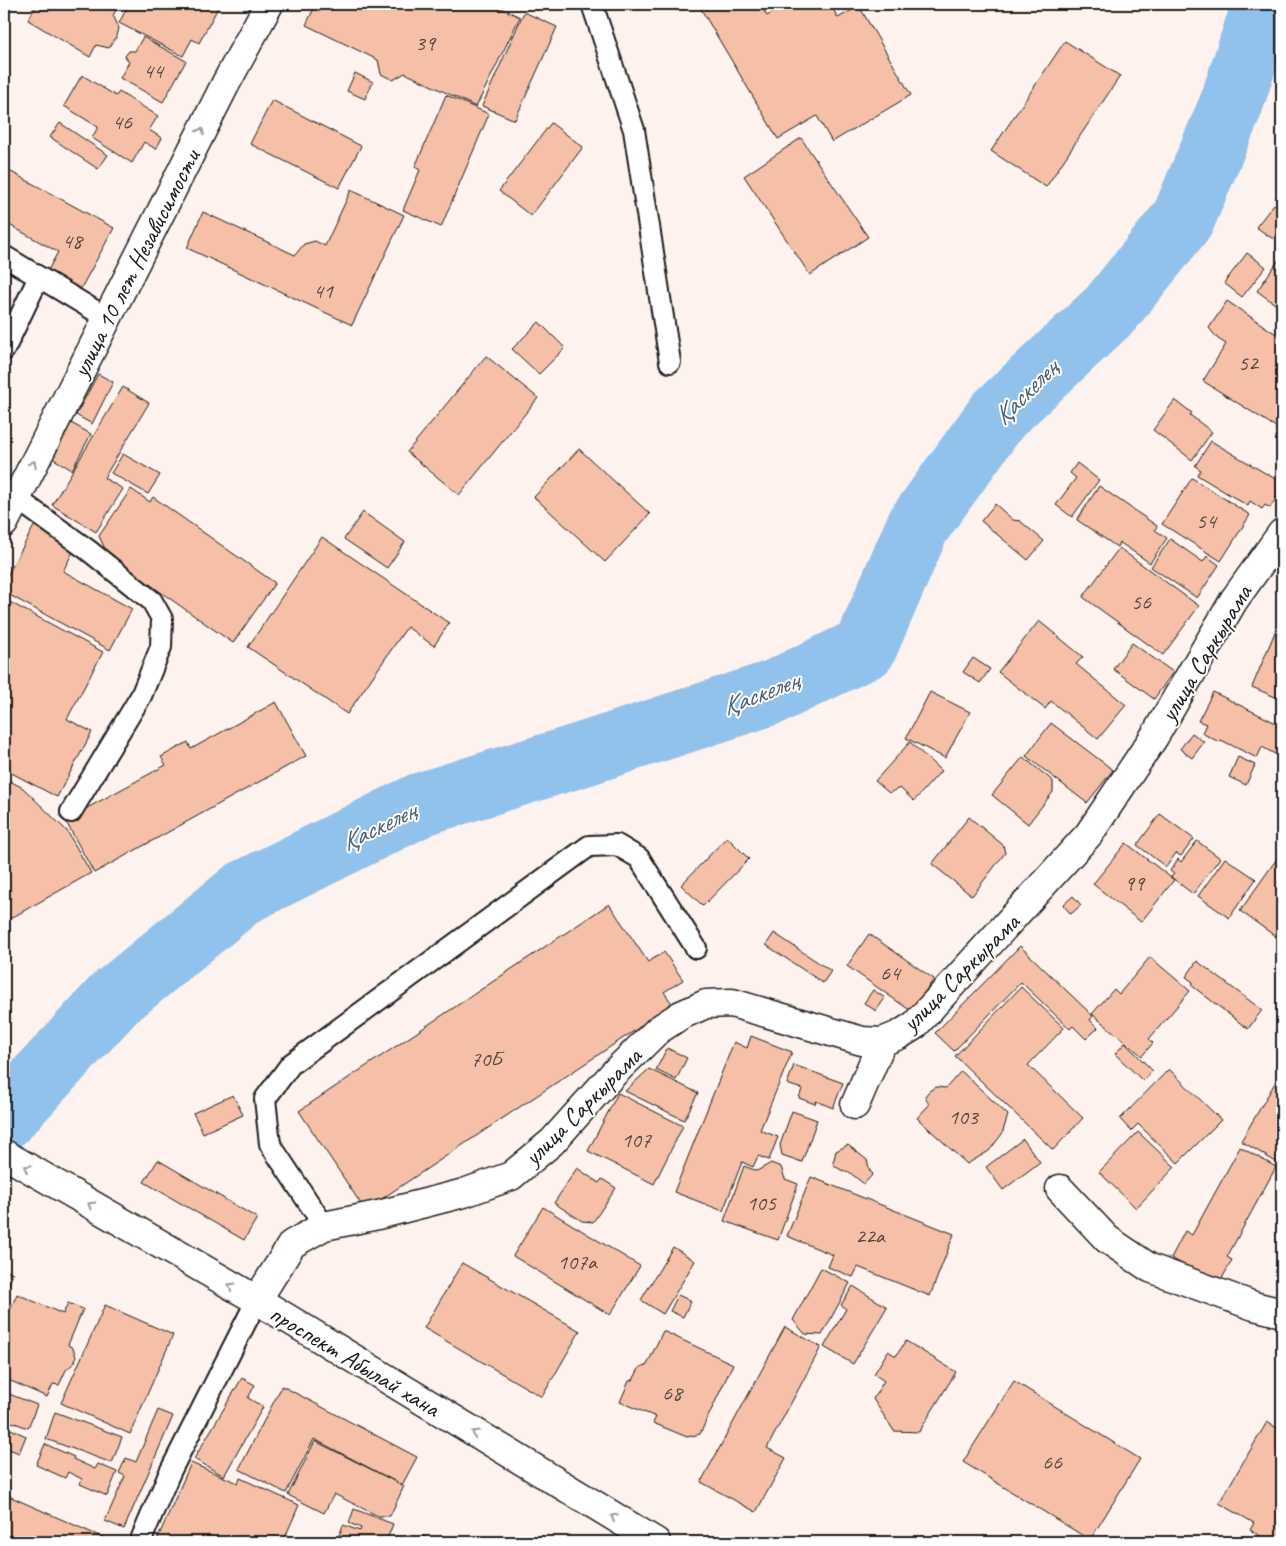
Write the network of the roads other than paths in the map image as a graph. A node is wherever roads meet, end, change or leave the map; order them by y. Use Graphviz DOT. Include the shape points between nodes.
graph roads {
  1 [pos="269,4"];
  2 [pos="592,4"];
  3 [pos="4,256"];
  4 [pos="40,277"];
  5 [pos="107,318"];
  6 [pos="4,350"];
  7 [pos="670,362"];
  8 [pos="16,498"];
  9 [pos="4,523"];
  10 [pos="1282,533"];
  11 [pos="71,812"];
  12 [pos="696,948"];
  13 [pos="882,1042"];
  14 [pos="855,1105"];
  15 [pos="4,1154"];
  16 [pos="1060,1189"];
  17 [pos="324,1226"];
  18 [pos="257,1300"];
  19 [pos="1282,1313"];
  20 [pos="645,1539"];
  21 [pos="140,1542"];
  5 -- 1 [label="street, улица 10 лет Независимости, one-way"];
  2 -- 7 [label="lane" via="634,130"];
  3 -- 4 [label="lane"];
  4 -- 5 [label="lane"];
  4 -- 6 [label="lane"];
  8 -- 5 [label="street, улица 10 лет Независимости, one-way"];
  8 -- 9 [label="street, улица 10 лет Независимости"];
  8 -- 11 [label="lane" via="152,601 162,618 161,647 142,696"];
  10 -- 13 [label="street, улица Саркырама" via="1234,600 1154,738 1089,834 915,1025"];
  12 -- 17 [label="lane" via="639,858 617,844 589,846 291,1064 265,1099 270,1144"];
  13 -- 14 [label="street"];
  13 -- 17 [label="street, улица Саркырама" via="862,1041 732,1003 706,1004 658,1030 552,1142 511,1176 464,1193 378,1216"];
  18 -- 15 [label="street, проспект Абылай хана, one-way"];
  16 -- 19 [label="street" via="1107,1239 1150,1268"];
  17 -- 18 [label="street, улица Саркырама" via="292,1244"];
  20 -- 18 [label="street, проспект Абылай хана, one-way"];
  18 -- 21 [label="lane" via="170,1472"];
}
